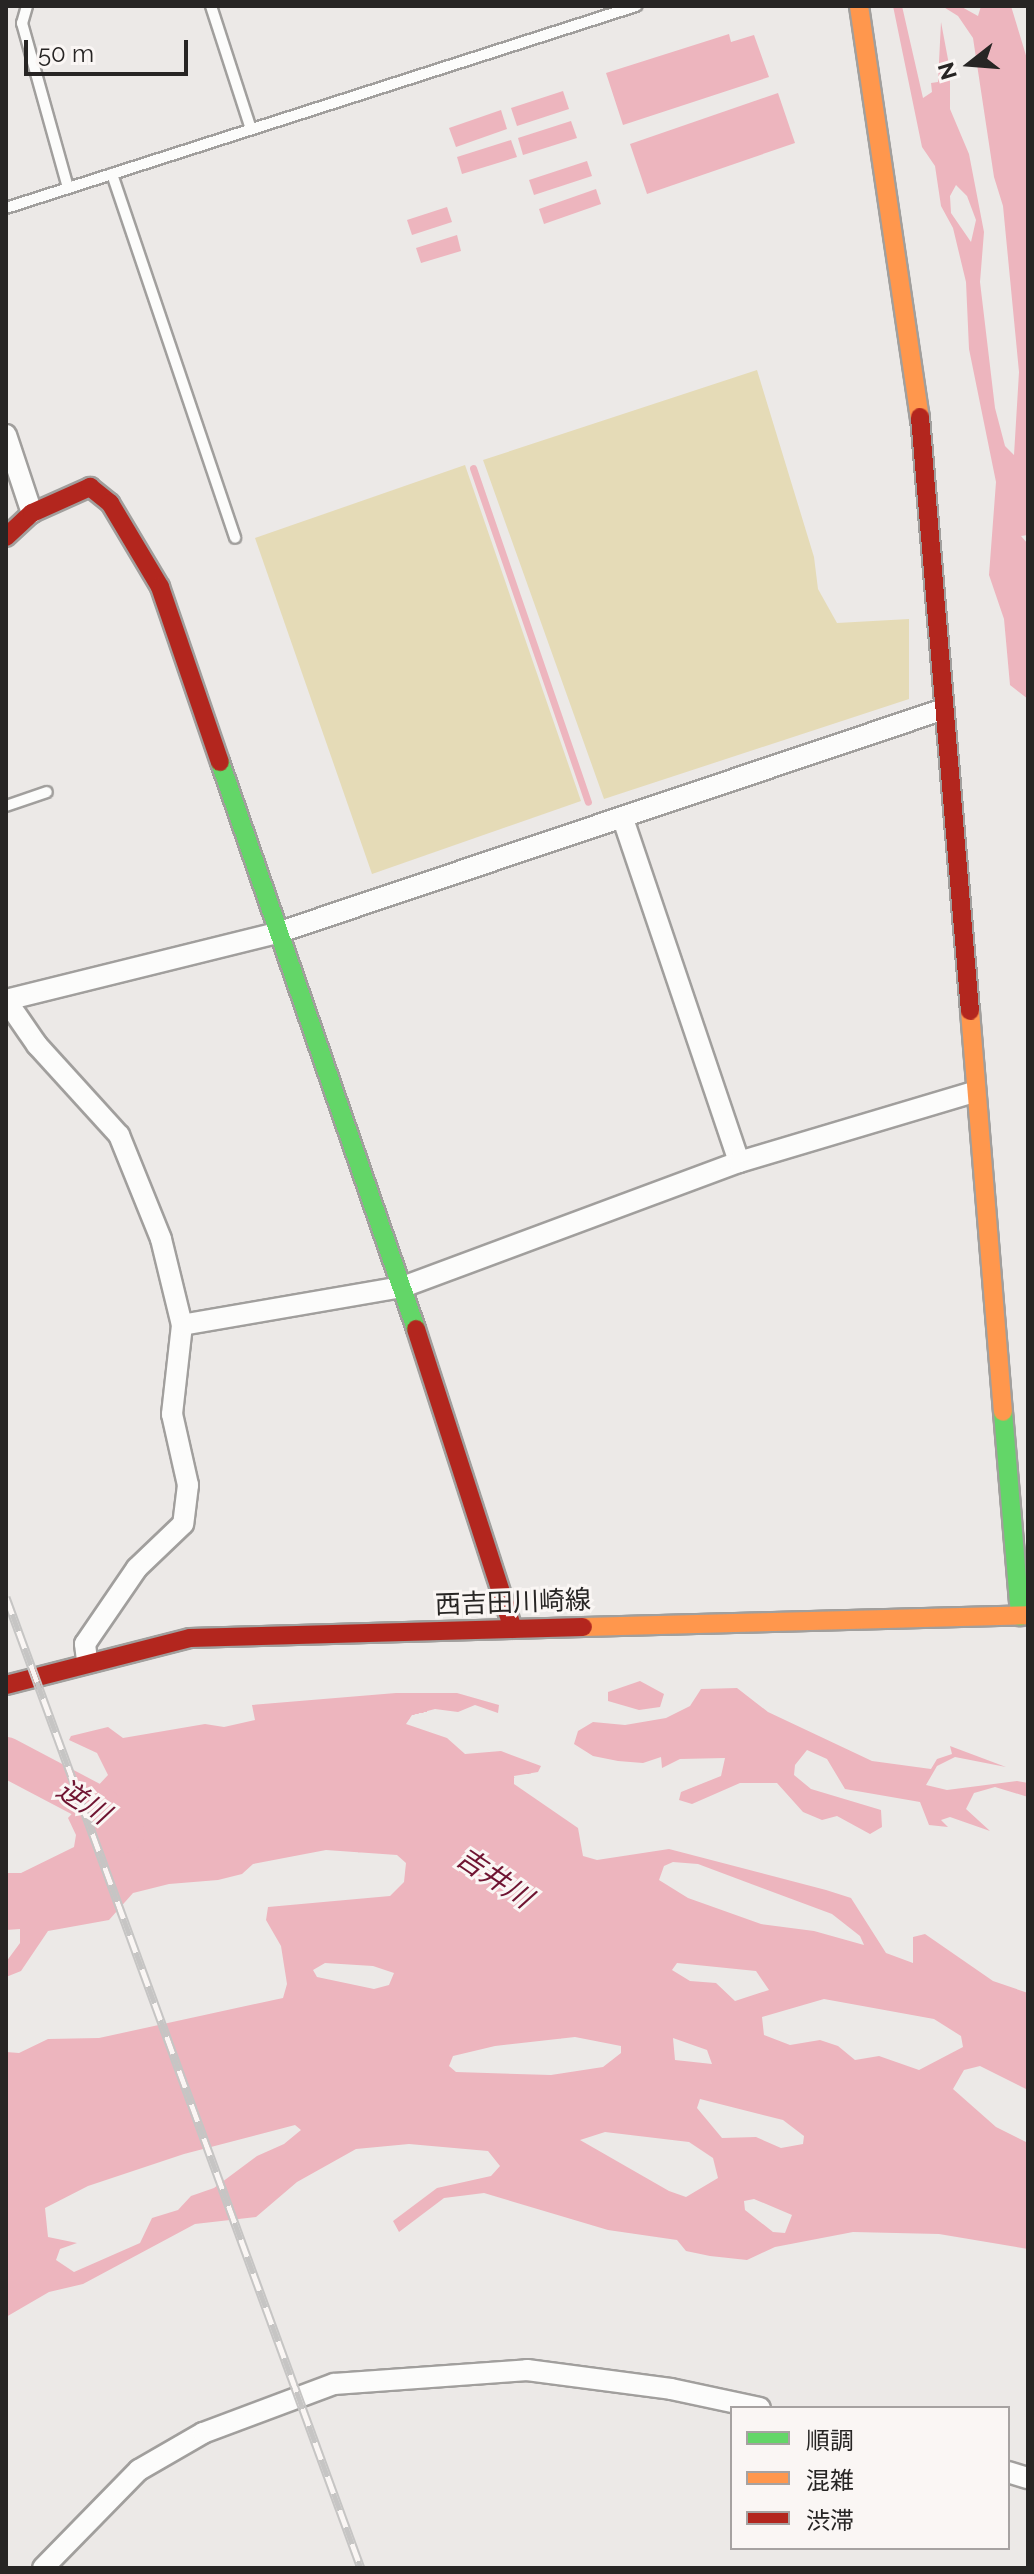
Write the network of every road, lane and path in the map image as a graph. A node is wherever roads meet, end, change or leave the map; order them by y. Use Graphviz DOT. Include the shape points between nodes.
graph roads {
  1 [pos="27,6"];
  2 [pos="211,6"];
  3 [pos="636,6"];
  4 [pos="859,6"];
  5 [pos="606,10"];
  6 [pos="251,129"];
  7 [pos="112,174"];
  8 [pos="68,188"];
  9 [pos="6,208"];
  10 [pos="6,435"];
  11 [pos="32,513"];
  12 [pos="6,537"];
  13 [pos="235,538"];
  14 [pos="941,710"];
  15 [pos="47,792"];
  16 [pos="6,806"];
  17 [pos="623,819"];
  18 [pos="277,933"];
  19 [pos="6,1000"];
  20 [pos="974,1092"];
  21 [pos="739,1162"];
  22 [pos="403,1287"];
  23 [pos="182,1325"];
  24 [pos="1024,1615"];
  25 [pos="513,1629"];
  26 [pos="87,1660"];
  27 [pos="6,1685"];
  28 [pos="751,2406"];
  29 [pos="43,2568"];
  1 -- 8 [label="lane" via="22,23"];
  2 -- 6 [label="lane"];
  3 -- 5 [label="lane"];
  4 -- 14 [label="street" via="917,380 941,622"];
  5 -- 6 [label="lane"];
  6 -- 7 [label="lane"];
  7 -- 8 [label="lane"];
  7 -- 13 [label="lane"];
  8 -- 9 [label="lane"];
  10 -- 11 [label="street"];
  11 -- 12 [label="street"];
  11 -- 18 [label="street" via="90,487 110,503 160,587"];
  14 -- 17 [label="street"];
  14 -- 20 [label="street"];
  15 -- 16 [label="lane"];
  17 -- 18 [label="street"];
  17 -- 21 [label="street"];
  18 -- 19 [label="street"];
  18 -- 22 [label="street"];
  19 -- 23 [label="street" via="126,1147 161,1239"];
  20 -- 21 [label="street"];
  20 -- 24 [label="street" via="986,1166"];
  21 -- 22 [label="street"];
  22 -- 23 [label="street"];
  22 -- 25 [label="street"];
  23 -- 26 [label="street" via="172,1414 188,1485 183,1524 137,1568 85,1644"];
  24 -- 25 [label="street, 西吉田川崎線"];
  25 -- 26 [label="street, 西吉田川崎線" via="190,1638"];
  26 -- 27 [label="street, 西吉田川崎線"];
  28 -- 29 [label="street" via="671,2389 527,2370 334,2384 203,2433 139,2470"];
}
